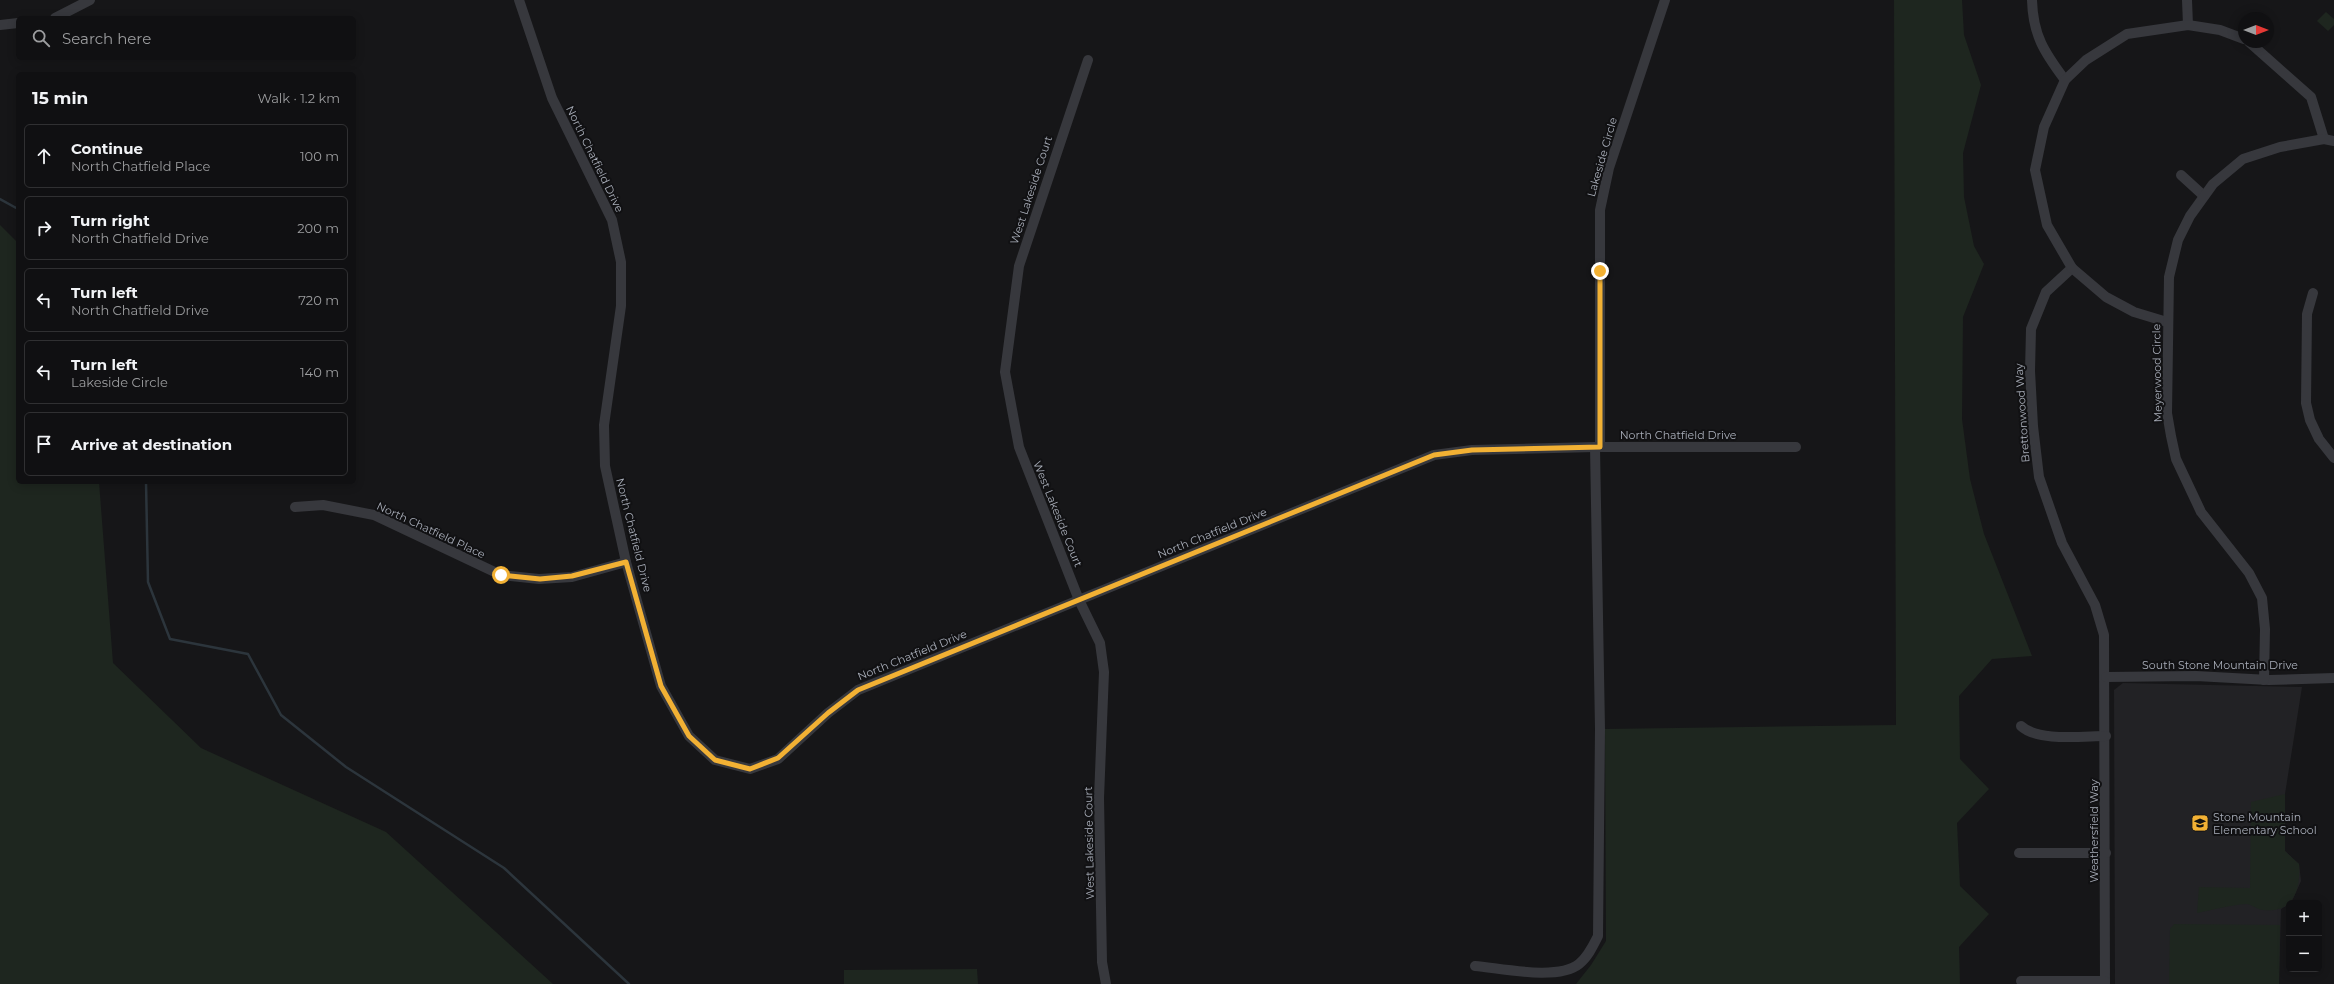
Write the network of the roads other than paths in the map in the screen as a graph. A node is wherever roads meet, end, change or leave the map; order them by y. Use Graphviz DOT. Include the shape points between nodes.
graph roads {
  1 [pos="90,0"];
  2 [pos="519,0"];
  3 [pos="1665,0"];
  4 [pos="2032,0"];
  5 [pos="2187,0"];
  6 [pos="59,16"];
  7 [pos="16,23"];
  8 [pos="0,25"];
  9 [pos="2188,25"];
  10 [pos="2238,37"];
  11 [pos="2256,48"];
  12 [pos="1088,60"];
  13 [pos="2065,80"];
  14 [pos="2329,140"];
  15 [pos="2181,175"];
  16 [pos="2204,196"];
  17 [pos="2072,268"];
  18 [pos="2313,293"];
  19 [pos="2167,322"];
  20 [pos="1597,447"];
  21 [pos="1796,447"];
  22 [pos="2334,458"];
  23 [pos="295,507"];
  24 [pos="626,562"];
  25 [pos="1079,600"];
  26 [pos="2106,677"];
  27 [pos="2334,678"];
  28 [pos="2264,680"];
  29 [pos="2022,726"];
  30 [pos="2106,736"];
  31 [pos="2020,853"];
  32 [pos="2106,853"];
  33 [pos="1475,966"];
  34 [pos="2021,981"];
  35 [pos="2105,982"];
  36 [pos="1106,984"];
  1 -- 6 [label="street"];
  2 -- 24 [label="street, North Chatfield Drive" via="552,98 612,220 621,262 620,306 604,432 605,466"];
  3 -- 20 [label="street, Lakeside Circle" via="1609,168 1600,210"];
  4 -- 13 [label="street" via="2032,22 2046,55"];
  5 -- 9 [label="street"];
  7 -- 8 [label="street"];
  9 -- 10 [label="street" via="2220,30"];
  9 -- 13 [label="street" via="2127,34 2086,60"];
  11 -- 14 [label="street" via="2312,97"];
  12 -- 25 [label="street, West Lakeside Court" via="1019,266 1005,372 1019,447"];
  13 -- 17 [label="street" via="2044,127 2035,170 2047,225"];
  14 -- 16 [label="street, Meyerwood Circle" via="2280,147 2243,159"];
  15 -- 16 [label="street"];
  16 -- 19 [label="street, Meyerwood Circle" via="2178,240 2169,277"];
  17 -- 19 [label="street" via="2106,297 2134,312"];
  17 -- 26 [label="street, Brettonwood Way" via="2046,292 2031,329 2032,426 2039,477 2062,543 2099,615 2104,635"];
  18 -- 22 [label="street" via="2307,314 2306,403 2310,420 2319,439"];
  19 -- 28 [label="street, Meyerwood Circle" via="2167,413 2176,459 2201,512 2249,573 2262,598 2265,629"];
  20 -- 21 [label="street, North Chatfield Drive"];
  20 -- 25 [label="street, North Chatfield Drive" via="1472,450 1434,455"];
  20 -- 33 [label="street, Lakeside Circle" via="1600,729 1598,936 1589,953 1578,965 1560,971 1542,972"];
  23 -- 24 [label="street, North Chatfield Place" via="323,506 374,515 501,575 540,579 572,576"];
  24 -- 25 [label="street, North Chatfield Drive" via="661,686 689,736 715,760 750,769 778,758 858,690"];
  25 -- 36 [label="street, West Lakeside Court" via="1100,643 1104,672 1100,798 1102,962"];
  26 -- 28 [label="street, South Stone Mountain Drive" via="2196,676"];
  26 -- 30 [label="street, Weathersfield Way"];
  27 -- 28 [label="street, South Stone Mountain Drive"];
  29 -- 30 [label="street" via="2043,736"];
  30 -- 32 [label="street, Weathersfield Way"];
  31 -- 32 [label="street"];
  32 -- 35 [label="street, Weathersfield Way"];
  34 -- 35 [label="street"];
}
